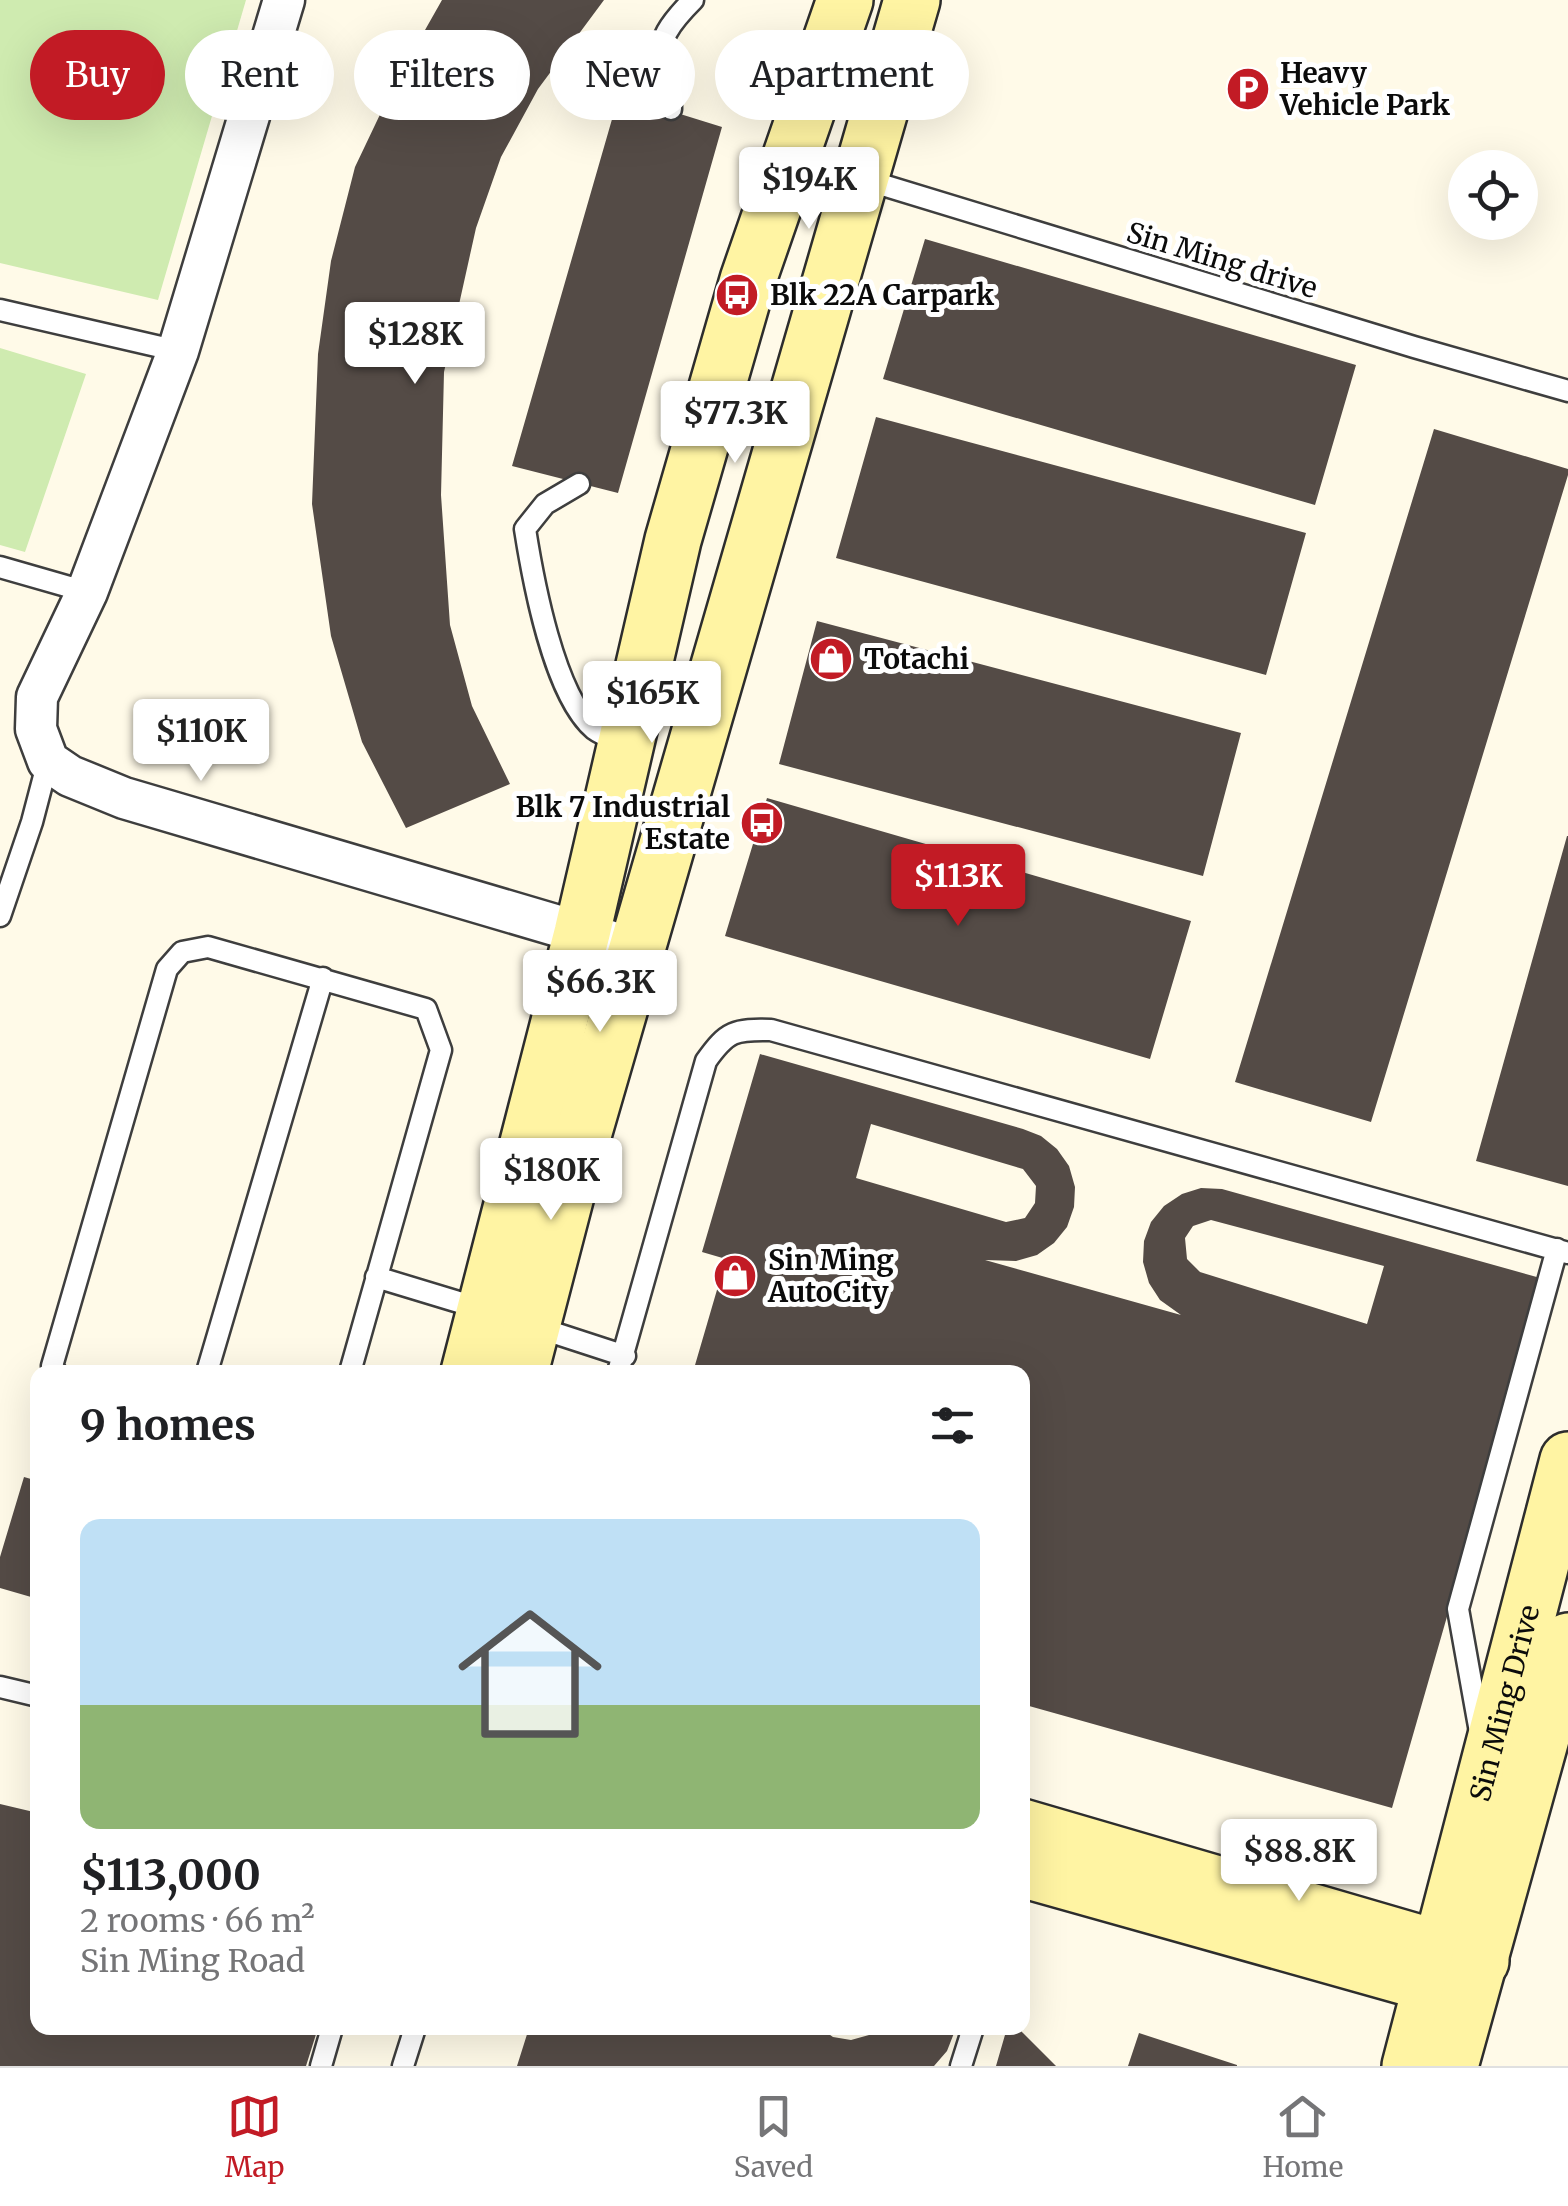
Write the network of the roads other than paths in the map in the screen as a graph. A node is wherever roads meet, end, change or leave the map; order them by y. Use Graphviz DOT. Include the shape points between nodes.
graph roads {
  1 [pos="284,0"];
  2 [pos="693,0"];
  3 [pos="845,0"];
  4 [pos="912,0"];
  5 [pos="668,30"];
  6 [pos="790,156"];
  7 [pos="861,181"];
  8 [pos="0,310"];
  9 [pos="178,352"];
  10 [pos="1568,390"];
  11 [pos="578,484"];
  12 [pos="0,567"];
  13 [pos="88,592"];
  14 [pos="624,744"];
  15 [pos="48,761"];
  16 [pos="0,916"];
  17 [pos="582,933"];
  18 [pos="637,949"];
  19 [pos="323,978"];
  20 [pos="1562,1251"];
  21 [pos="376,1278"];
  22 [pos="510,1328"];
  23 [pos="621,1364"];
  24 [pos="52,1365"];
  25 [pos="209,1365"];
  26 [pos="352,1365"];
  27 [pos="475,1365"];
  28 [pos="1568,1460"];
  29 [pos="1550,1635"];
  30 [pos="0,1687"];
  31 [pos="30,1694"];
  32 [pos="1534,1712"];
  33 [pos="1487,1764"];
  34 [pos="1030,1848"];
  35 [pos="1456,1973"];
  36 [pos="330,2035"];
  37 [pos="413,2035"];
  38 [pos="971,2035"];
  39 [pos="321,2066"];
  40 [pos="402,2066"];
  41 [pos="961,2066"];
  42 [pos="1410,2066"];
  43 [pos="1450,2066"];
  1 -- 9 [label="street"];
  2 -- 5 [label="lane"];
  3 -- 6 [label="street"];
  4 -- 7 [label="street"];
  6 -- 7 [label="lane, Sin Ming drive"];
  6 -- 14 [label="street" via="672,540"];
  7 -- 10 [label="lane, Sin Ming drive"];
  7 -- 18 [label="street"];
  8 -- 9 [label="lane"];
  9 -- 13 [label="street"];
  11 -- 14 [label="lane" via="545,504 524,528 534,585 568,692 594,729"];
  12 -- 13 [label="lane"];
  13 -- 15 [label="street" via="37,697 36,729"];
  14 -- 17 [label="street"];
  15 -- 16 [label="lane"];
  15 -- 17 [label="street" via="124,798"];
  17 -- 18 [label="street"];
  17 -- 22 [label="street"];
  18 -- 22 [label="street"];
  19 -- 21 [label="lane" via="426,1009 441,1050"];
  19 -- 24 [label="lane" via="208,947 182,952 167,970"];
  19 -- 25 [label="lane"];
  20 -- 23 [label="lane" via="770,1030 738,1029 706,1061"];
  20 -- 33 [label="lane" via="1458,1609"];
  21 -- 22 [label="lane"];
  21 -- 26 [label="lane"];
  22 -- 23 [label="lane"];
  22 -- 27 [label="street"];
  28 -- 29 [label="street, Sin Ming Drive"];
  29 -- 32 [label="street, Sin Ming Drive"];
  30 -- 31 [label="lane"];
  32 -- 33 [label="street, Sin Ming Drive"];
  32 -- 35 [label="street, Sin Ming Drive"];
  33 -- 35 [label="street, Sin Ming Drive"];
  34 -- 35 [label="street"];
  35 -- 42 [label="street, Sin Ming Drive"];
  35 -- 43 [label="street, Sin Ming Drive"];
  36 -- 39 [label="lane"];
  37 -- 40 [label="lane"];
  38 -- 41 [label="lane"];
}
